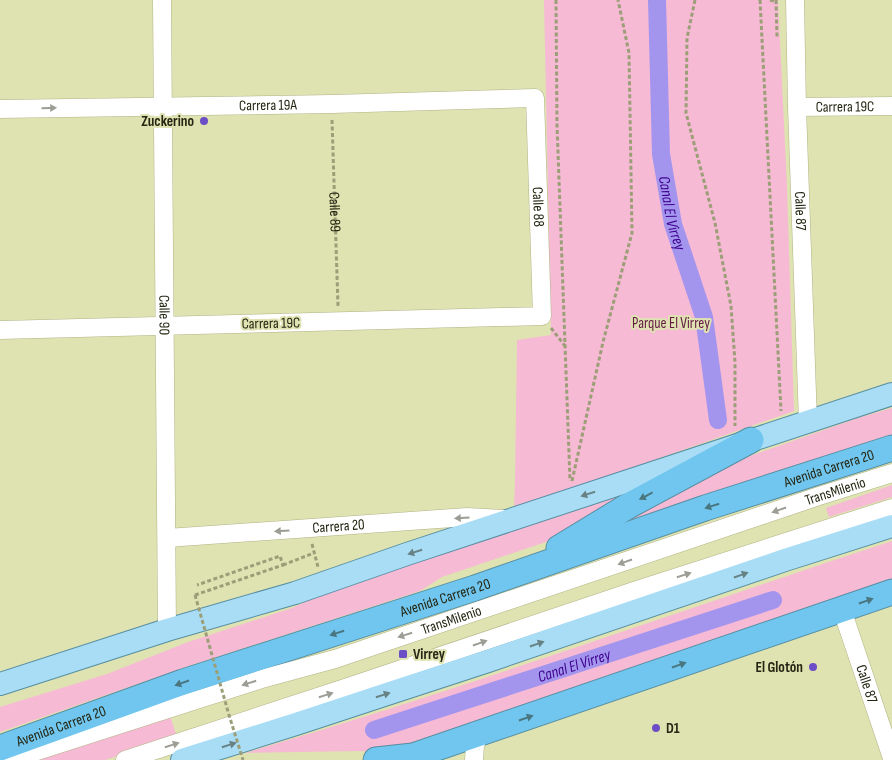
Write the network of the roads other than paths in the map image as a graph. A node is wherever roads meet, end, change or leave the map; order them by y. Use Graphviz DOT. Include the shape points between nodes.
graph roads {
  1 [pos="162,0"];
  2 [pos="794,0"];
  3 [pos="535,98"];
  4 [pos="164,106"];
  5 [pos="892,106"];
  6 [pos="797,107"];
  7 [pos="0,109"];
  8 [pos="542,316"];
  9 [pos="165,326"];
  10 [pos="0,330"];
  11 [pos="892,394"];
  12 [pos="808,422"];
  13 [pos="743,443"];
  14 [pos="892,448"];
  15 [pos="892,473"];
  16 [pos="892,508"];
  17 [pos="511,520"];
  18 [pos="892,526"];
  19 [pos="167,538"];
  20 [pos="516,574"];
  21 [pos="892,592"];
  22 [pos="295,593"];
  23 [pos="842,610"];
  24 [pos="168,630"];
  25 [pos="0,684"];
  26 [pos="0,699"];
  27 [pos="480,734"];
  28 [pos="0,748"];
  29 [pos="892,758"];
  30 [pos="407,759"];
  31 [pos="9,760"];
  32 [pos="125,760"];
  33 [pos="182,760"];
  34 [pos="376,760"];
  35 [pos="474,760"];
  1 -- 4 [label="street, Calle 90"];
  2 -- 6 [label="street, Calle 87"];
  3 -- 4 [label="street, Carrera 19A"];
  3 -- 8 [label="street, Calle 88"];
  7 -- 4 [label="street, Carrera 19A, one-way"];
  4 -- 9 [label="street, Calle 90"];
  5 -- 6 [label="street, Carrera 19C"];
  6 -- 12 [label="street, Calle 87"];
  8 -- 9 [label="street, Carrera 19C"];
  9 -- 10 [label="street, Carrera 19C"];
  9 -- 19 [label="street, Calle 90"];
  11 -- 12 [label="main road"];
  12 -- 13 [label="main road"];
  13 -- 17 [label="main road, one-way"];
  13 -- 20 [label="highway, one-way" via="628,506"];
  14 -- 20 [label="highway, Avenida Carrera 20, one-way" via="705,508"];
  15 -- 31 [label="street, TransMilenio, one-way" via="335,659"];
  32 -- 16 [label="street, TransMilenio, one-way"];
  17 -- 19 [label="street, Carrera 20, one-way" via="467,517"];
  17 -- 22 [label="main road, one-way"];
  33 -- 18 [label="main road, one-way"];
  19 -- 24 [label="street, Calle 90"];
  20 -- 28 [label="highway, Avenida Carrera 20, one-way" via="183,682"];
  23 -- 21 [label="highway, one-way"];
  22 -- 24 [label="main road"];
  22 -- 26 [label="main road" via="170,642"];
  27 -- 23 [label="highway, one-way"];
  23 -- 29 [label="street, Calle 87"];
  24 -- 25 [label="main road"];
  27 -- 30 [label="highway"];
  27 -- 35 [label="street"];
  30 -- 34 [label="highway"];
}
